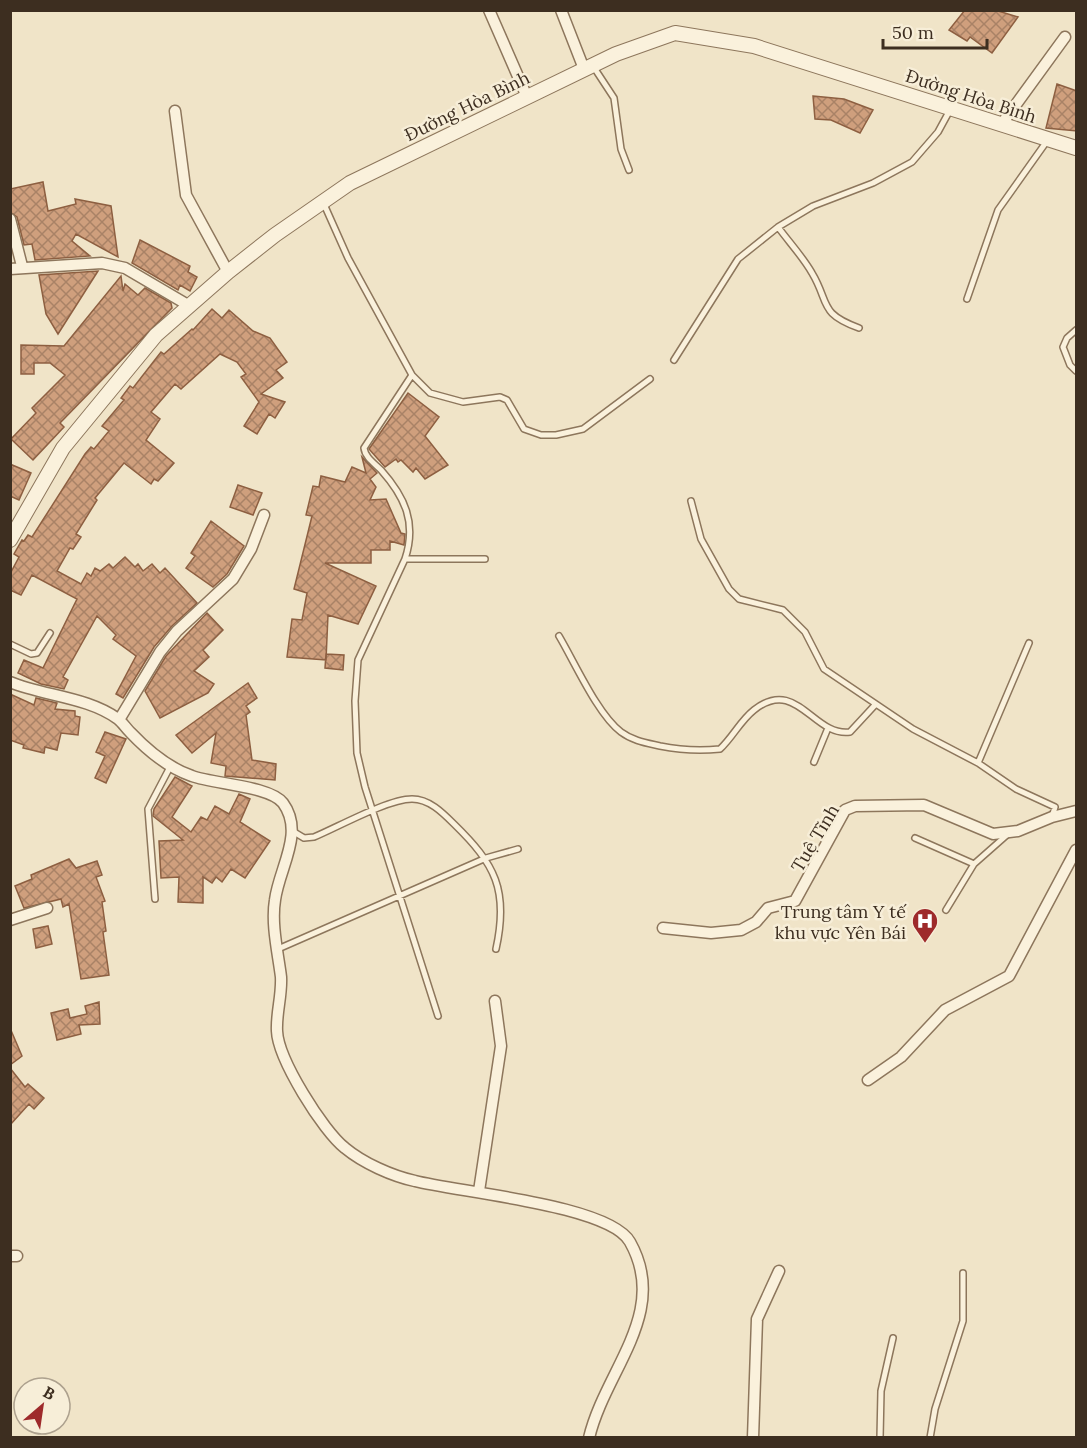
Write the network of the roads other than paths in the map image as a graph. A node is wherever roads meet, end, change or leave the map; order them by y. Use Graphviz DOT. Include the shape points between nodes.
graph roads {
  1 [pos="489,10"];
  2 [pos="561,10"];
  3 [pos="1065,38"];
  4 [pos="588,67"];
  5 [pos="527,97"];
  6 [pos="950,110"];
  7 [pos="175,111"];
  8 [pos="1001,125"];
  9 [pos="1048,140"];
  10 [pos="1077,148"];
  11 [pos="628,170"];
  12 [pos="322,202"];
  13 [pos="10,219"];
  14 [pos="778,228"];
  15 [pos="16,268"];
  16 [pos="228,272"];
  17 [pos="967,299"];
  18 [pos="188,305"];
  19 [pos="859,328"];
  20 [pos="1077,330"];
  21 [pos="674,360"];
  22 [pos="1077,371"];
  23 [pos="412,375"];
  24 [pos="650,379"];
  25 [pos="691,501"];
  26 [pos="264,515"];
  27 [pos="10,540"];
  28 [pos="405,559"];
  29 [pos="485,559"];
  30 [pos="50,633"];
  31 [pos="559,636"];
  32 [pos="1029,643"];
  33 [pos="10,644"];
  34 [pos="10,682"];
  35 [pos="875,705"];
  36 [pos="119,720"];
  37 [pos="828,728"];
  38 [pos="814,762"];
  39 [pos="978,763"];
  40 [pos="170,767"];
  41 [pos="1077,811"];
  42 [pos="372,812"];
  43 [pos="1052,816"];
  44 [pos="294,832"];
  45 [pos="1009,833"];
  46 [pos="915,838"];
  47 [pos="518,849"];
  48 [pos="1077,849"];
  49 [pos="486,858"];
  50 [pos="974,864"];
  51 [pos="399,896"];
  52 [pos="155,899"];
  53 [pos="46,908"];
  54 [pos="946,910"];
  55 [pos="10,920"];
  56 [pos="663,928"];
  57 [pos="278,949"];
  58 [pos="496,949"];
  59 [pos="495,1001"];
  60 [pos="438,1016"];
  61 [pos="868,1080"];
  62 [pos="479,1191"];
  63 [pos="779,1271"];
  64 [pos="963,1273"];
  65 [pos="893,1338"];
  66 [pos="589,1437"];
  67 [pos="753,1437"];
  68 [pos="880,1437"];
  69 [pos="930,1437"];
  1 -- 5 [label="street"];
  2 -- 4 [label="street"];
  3 -- 8 [label="street"];
  4 -- 5 [label="street, Đường Hòa Bình"];
  4 -- 6 [label="street, Đường Hòa Bình" via="675,33 754,46"];
  4 -- 11 [label="lane" via="614,98"];
  5 -- 12 [label="street, Đường Hòa Bình" via="350,183"];
  6 -- 8 [label="street, Đường Hòa Bình"];
  6 -- 14 [label="lane" via="938,132 912,162 873,183 813,206"];
  7 -- 16 [label="street" via="186,195"];
  8 -- 9 [label="street, Đường Hòa Bình"];
  9 -- 10 [label="street, Đường Hòa Bình"];
  9 -- 17 [label="lane" via="998,210"];
  12 -- 16 [label="street, Đường Hòa Bình"];
  12 -- 23 [label="lane"];
  13 -- 15 [label="street"];
  14 -- 19 [label="lane" via="813,274 823,303 842,322"];
  14 -- 21 [label="lane" via="731,269"];
  15 -- 18 [label="street" via="102,263 124,268"];
  16 -- 18 [label="street, Đường Hòa Bình"];
  18 -- 27 [label="street, Đường Hòa Bình" via="156,336 63,448"];
  20 -- 22 [label="lane" via="1062,347"];
  23 -- 24 [label="lane" via="430,393 446,399 507,400 524,429 541,435 583,429"];
  23 -- 28 [label="lane" via="364,448 408,514 412,527"];
  25 -- 35 [label="lane" via="701,540 729,589 739,599 765,604 791,616 805,632 824,669"];
  26 -- 36 [label="street" via="234,579 177,631"];
  28 -- 29 [label="lane"];
  28 -- 42 [label="lane" via="358,660 354,701 357,753"];
  30 -- 33 [label="lane" via="37,653"];
  31 -- 37 [label="lane" via="600,710 622,733 643,742 685,750 720,749 753,710 774,700 796,704"];
  32 -- 39 [label="lane"];
  34 -- 36 [label="street" via="100,709"];
  35 -- 37 [label="lane" via="850,732"];
  35 -- 39 [label="lane"];
  36 -- 40 [label="street"];
  37 -- 38 [label="lane"];
  39 -- 43 [label="lane" via="1006,784 1055,807"];
  40 -- 44 [label="street" via="281,800"];
  40 -- 52 [label="lane" via="148,808"];
  41 -- 43 [label="street"];
  42 -- 44 [label="lane" via="314,837 304,838"];
  42 -- 49 [label="lane" via="410,799 421,800 448,817"];
  42 -- 51 [label="lane"];
  43 -- 45 [label="street"];
  44 -- 57 [label="street" via="274,902"];
  45 -- 50 [label="lane"];
  45 -- 56 [label="street, Tuệ Tĩnh" via="993,834 924,805 855,806 845,810 795,902 768,908 756,922 741,930 711,933"];
  46 -- 50 [label="lane"];
  47 -- 49 [label="lane"];
  48 -- 61 [label="street" via="1009,976 945,1010 901,1058"];
  49 -- 51 [label="lane"];
  49 -- 58 [label="lane" via="500,895 501,927"];
  50 -- 54 [label="lane"];
  51 -- 57 [label="lane"];
  51 -- 60 [label="lane"];
  53 -- 55 [label="street"];
  57 -- 62 [label="street" via="278,1044 296,1083 334,1137 344,1148 415,1182"];
  59 -- 62 [label="street" via="501,1046"];
  62 -- 66 [label="street" via="566,1210 612,1226 629,1238 638,1258 645,1289 637,1329 594,1418"];
  63 -- 67 [label="street" via="757,1319"];
  64 -- 69 [label="lane" via="963,1321"];
  65 -- 68 [label="lane" via="881,1391"];
}
